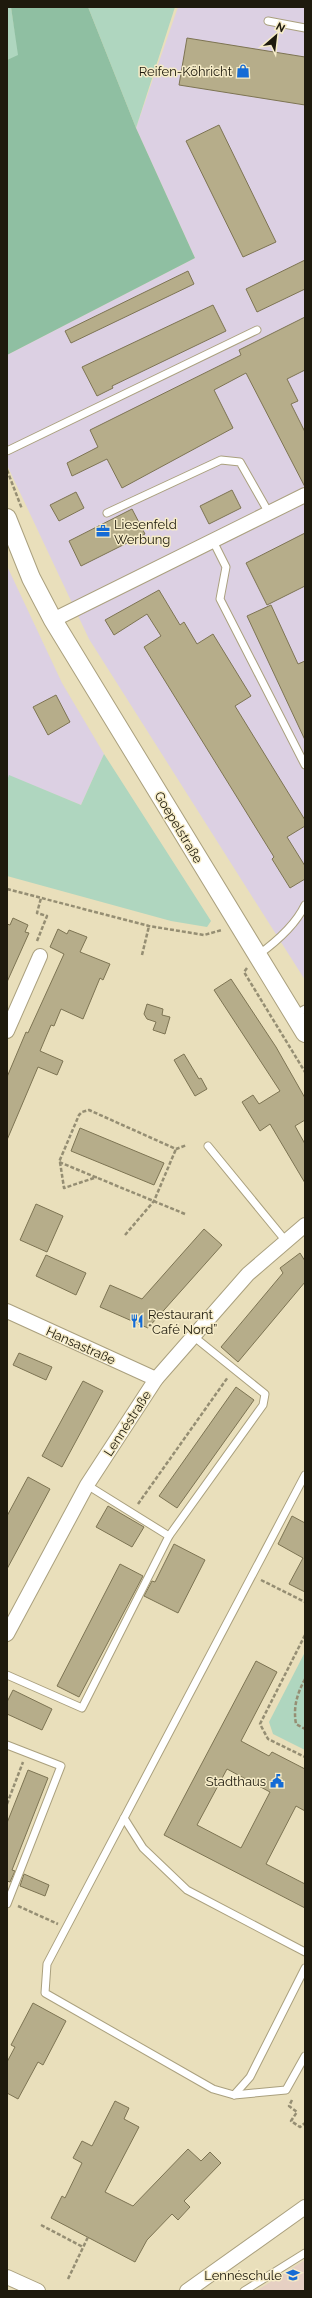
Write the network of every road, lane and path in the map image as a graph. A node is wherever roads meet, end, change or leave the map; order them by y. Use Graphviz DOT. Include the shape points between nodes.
graph roads {
  1 [pos="268,21"];
  2 [pos="305,28"];
  3 [pos="257,330"];
  4 [pos="7,451"];
  5 [pos="305,495"];
  6 [pos="107,513"];
  7 [pos="268,513"];
  8 [pos="7,518"];
  9 [pos="213,541"];
  10 [pos="53,620"];
  11 [pos="305,764"];
  12 [pos="7,889"];
  13 [pos="41,898"];
  14 [pos="305,905"];
  15 [pos="237,922"];
  16 [pos="149,926"];
  17 [pos="142,955"];
  18 [pos="40,956"];
  19 [pos="258,956"];
  20 [pos="299,1012"];
  21 [pos="7,1031"];
  22 [pos="305,1033"];
  23 [pos="305,1072"];
  24 [pos="187,1145"];
  25 [pos="208,1146"];
  26 [pos="176,1149"];
  27 [pos="59,1162"];
  28 [pos="97,1177"];
  29 [pos="154,1201"];
  30 [pos="185,1214"];
  31 [pos="305,1225"];
  32 [pos="125,1236"];
  33 [pos="285,1240"];
  34 [pos="7,1311"];
  35 [pos="193,1336"];
  36 [pos="234,1369"];
  37 [pos="156,1379"];
  38 [pos="305,1475"];
  39 [pos="87,1485"];
  40 [pos="132,1513"];
  41 [pos="169,1536"];
  42 [pos="252,1576"];
  43 [pos="305,1602"];
  44 [pos="7,1634"];
  45 [pos="305,1635"];
  46 [pos="7,1675"];
  47 [pos="305,1679"];
  48 [pos="305,1729"];
  49 [pos="7,1745"];
  50 [pos="27,1753"];
  51 [pos="305,1757"];
  52 [pos="7,1804"];
  53 [pos="124,1818"];
  54 [pos="8,1903"];
  55 [pos="66,1927"];
  56 [pos="305,1952"];
  57 [pos="305,1968"];
  58 [pos="305,2056"];
  59 [pos="286,2090"];
  60 [pos="234,2094"];
  61 [pos="305,2124"];
  62 [pos="305,2207"];
  63 [pos="41,2225"];
  64 [pos="88,2237"];
  65 [pos="83,2247"];
  66 [pos="305,2253"];
  67 [pos="7,2277"];
  68 [pos="68,2279"];
  69 [pos="38,2291"];
  70 [pos="187,2291"];
  71 [pos="244,2291"];
  1 -- 2 [label="lane"];
  3 -- 4 [label="lane"];
  5 -- 7 [label="street"];
  6 -- 7 [label="lane" via="221,460 240,462"];
  7 -- 9 [label="street"];
  8 -- 10 [label="street, Goepelstraße" via="31,578"];
  9 -- 10 [label="street"];
  9 -- 11 [label="lane" via="226,567 220,599"];
  10 -- 15 [label="street, Goepelstraße"];
  12 -- 13 [label="path"];
  13 -- 16 [label="path"];
  13 -- 18 [label="path" via="37,913 47,916 34,947"];
  14 -- 19 [label="lane" via="298,918"];
  15 -- 16 [label="path" via="215,933 204,935"];
  15 -- 19 [label="street, Goepelstraße"];
  16 -- 17 [label="path"];
  18 -- 21 [label="street"];
  19 -- 20 [label="street, Goepelstraße"];
  19 -- 23 [label="path" via="244,972"];
  20 -- 22 [label="street, Goepelstraße"];
  24 -- 26 [label="path"];
  25 -- 33 [label="lane"];
  26 -- 27 [label="path" via="89,1110 79,1115"];
  26 -- 29 [label="path"];
  27 -- 28 [label="path"];
  27 -- 28 [label="path" via="64,1188"];
  28 -- 29 [label="path"];
  29 -- 30 [label="path"];
  29 -- 32 [label="path"];
  31 -- 33 [label="street, Lennéstraße"];
  33 -- 35 [label="street, Lennéstraße" via="248,1274"];
  34 -- 37 [label="street, Hansastraße"];
  35 -- 36 [label="lane"];
  35 -- 37 [label="street, Lennéstraße"];
  36 -- 40 [label="path"];
  36 -- 41 [label="lane" via="265,1394 263,1405"];
  37 -- 39 [label="street, Lennéstraße"];
  38 -- 42 [label="lane"];
  39 -- 40 [label="lane"];
  39 -- 44 [label="street, Lennéstraße"];
  40 -- 41 [label="lane"];
  41 -- 46 [label="lane" via="82,1708"];
  42 -- 43 [label="path"];
  42 -- 53 [label="lane"];
  45 -- 51 [label="path" via="260,1724 268,1738"];
  47 -- 48 [label="path" via="298,1692 294,1712 296,1724"];
  49 -- 50 [label="lane"];
  50 -- 52 [label="path"];
  50 -- 54 [label="lane" via="61,1766"];
  53 -- 55 [label="lane"];
  53 -- 56 [label="lane" via="143,1848 187,1890"];
  54 -- 55 [label="path"];
  55 -- 60 [label="lane" via="47,1964 45,1993 213,2089"];
  57 -- 60 [label="lane" via="250,2077"];
  58 -- 59 [label="lane"];
  59 -- 60 [label="lane"];
  59 -- 61 [label="path" via="294,2097 289,2106 297,2112 291,2121 300,2126"];
  62 -- 70 [label="street"];
  63 -- 65 [label="path"];
  64 -- 65 [label="path"];
  65 -- 68 [label="path"];
  66 -- 71 [label="lane"];
  67 -- 69 [label="street"];
}
